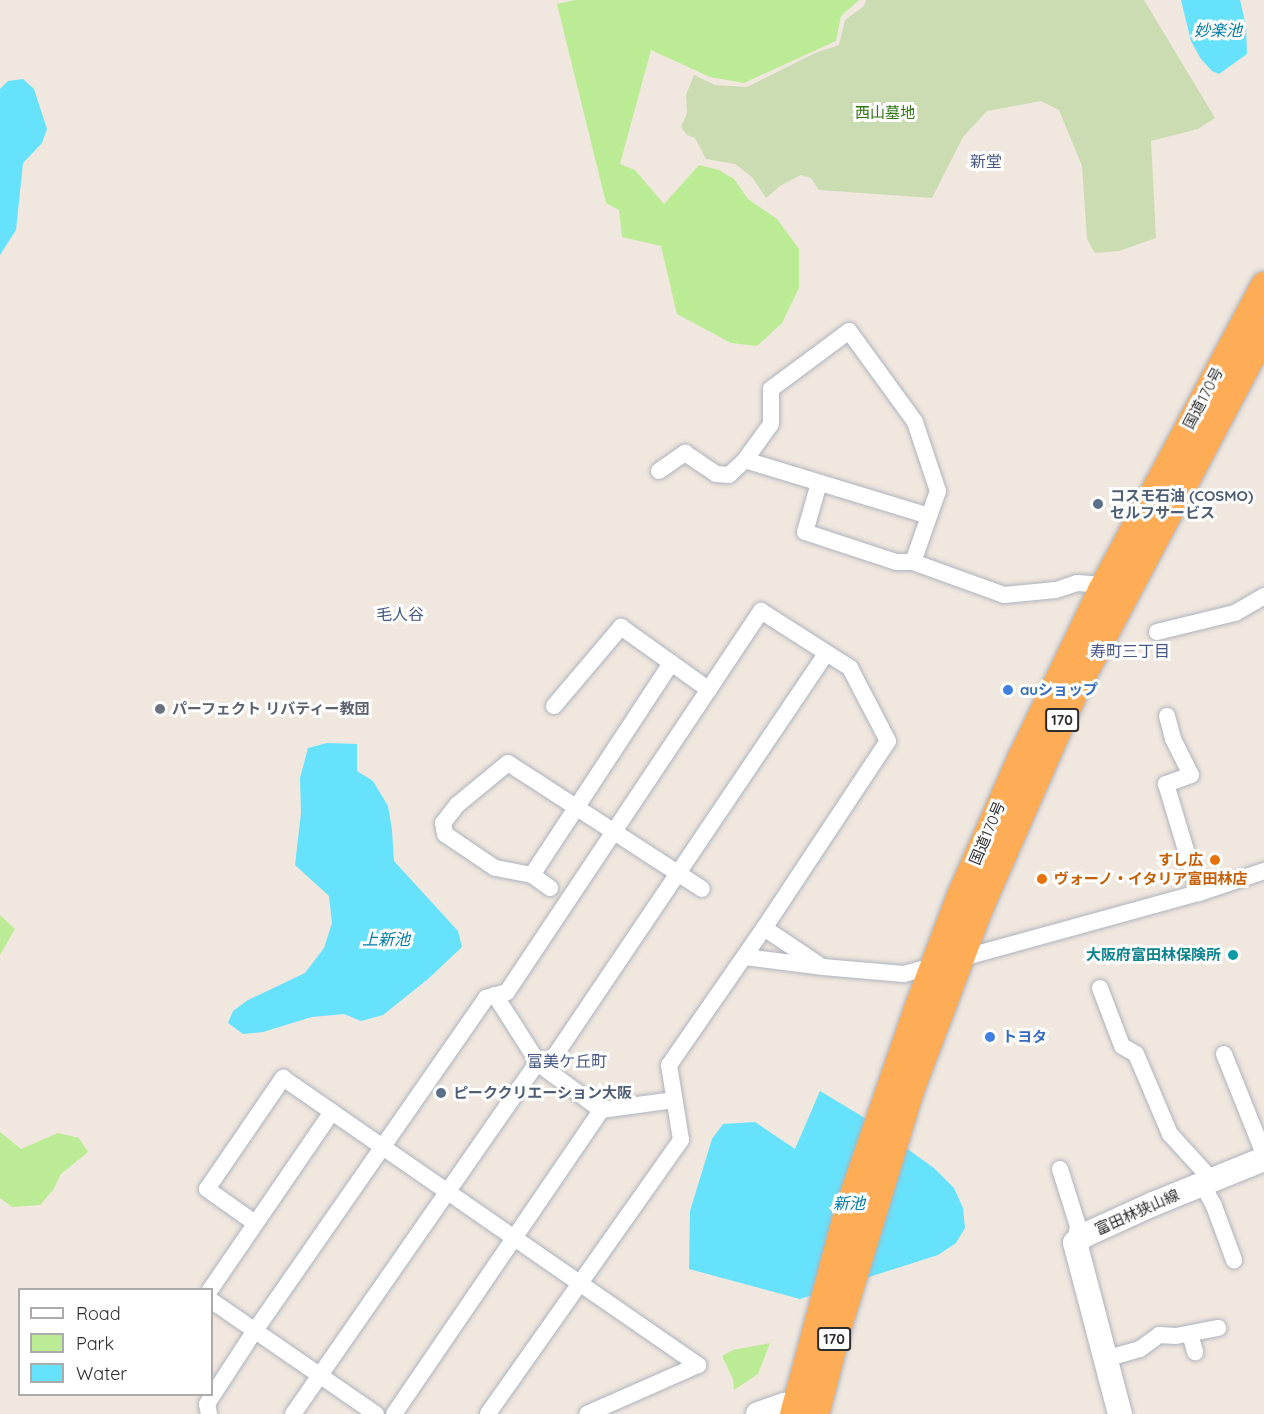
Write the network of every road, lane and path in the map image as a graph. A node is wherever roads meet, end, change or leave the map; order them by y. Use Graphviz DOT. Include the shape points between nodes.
graph roads {
  1 [pos="1264,285"];
  2 [pos="1264,331"];
  3 [pos="745,460"];
  4 [pos="659,471"];
  5 [pos="819,483"];
  6 [pos="929,516"];
  7 [pos="913,562"];
  8 [pos="1110,595"];
  9 [pos="1264,596"];
  10 [pos="1157,633"];
  11 [pos="826,653"];
  12 [pos="671,663"];
  13 [pos="709,690"];
  14 [pos="554,706"];
  15 [pos="1167,716"];
  16 [pos="576,807"];
  17 [pos="614,832"];
  18 [pos="1264,871"];
  19 [pos="678,873"];
  20 [pos="532,875"];
  21 [pos="550,888"];
  22 [pos="702,889"];
  23 [pos="1199,893"];
  24 [pos="764,928"];
  25 [pos="745,957"];
  26 [pos="960,958"];
  27 [pos="934,965"];
  28 [pos="823,968"];
  29 [pos="1100,988"];
  30 [pos="495,996"];
  31 [pos="1224,1054"];
  32 [pos="539,1064"];
  33 [pos="674,1100"];
  34 [pos="602,1110"];
  35 [pos="332,1112"];
  36 [pos="889,1119"];
  37 [pos="382,1147"];
  38 [pos="1262,1162"];
  39 [pos="1060,1169"];
  40 [pos="1207,1182"];
  41 [pos="448,1192"];
  42 [pos="255,1224"];
  43 [pos="514,1238"];
  44 [pos="1075,1243"];
  45 [pos="1234,1260"];
  46 [pos="580,1284"];
  47 [pos="211,1288"];
  48 [pos="213,1302"];
  49 [pos="1218,1329"];
  50 [pos="254,1332"];
  51 [pos="1190,1334"];
  52 [pos="1195,1352"];
  53 [pos="1105,1359"];
  54 [pos="321,1377"];
  55 [pos="213,1395"];
  56 [pos="212,1396"];
  57 [pos="804,1411"];
  58 [pos="209,1414"];
  59 [pos="293,1414"];
  60 [pos="375,1414"];
  61 [pos="394,1414"];
  62 [pos="488,1414"];
  63 [pos="587,1414"];
  64 [pos="758,1414"];
  65 [pos="1120,1414"];
  1 -- 8 [label="highway, 国道170号 / 170"];
  2 -- 8 [label="highway, 国道170号 / 170"];
  3 -- 4 [label="street" via="729,475 716,474 684,453"];
  3 -- 5 [label="street"];
  3 -- 6 [label="street" via="771,424 771,389 849,331 915,422 938,490"];
  5 -- 6 [label="street"];
  5 -- 7 [label="street" via="805,532 896,562"];
  6 -- 7 [label="street"];
  7 -- 8 [label="street" via="1004,596 1056,590 1077,583 1091,584"];
  8 -- 26 [label="highway, 国道170号 / 170"];
  8 -- 27 [label="highway, 国道170号 / 170" via="1020,757"];
  9 -- 10 [label="street" via="1235,613"];
  11 -- 13 [label="street" via="761,610"];
  11 -- 19 [label="street"];
  11 -- 24 [label="street" via="850,668 888,741"];
  12 -- 13 [label="street"];
  12 -- 14 [label="street" via="621,627"];
  12 -- 16 [label="street"];
  13 -- 17 [label="street"];
  15 -- 23 [label="street" via="1173,739 1191,775 1166,784"];
  16 -- 17 [label="street"];
  16 -- 20 [label="street"];
  16 -- 20 [label="street" via="508,763 457,805 443,823 445,834 495,868"];
  17 -- 19 [label="street"];
  17 -- 30 [label="street" via="507,992"];
  18 -- 23 [label="street"];
  19 -- 22 [label="street"];
  19 -- 32 [label="street" via="554,1057"];
  20 -- 21 [label="street"];
  23 -- 26 [label="street"];
  24 -- 25 [label="street"];
  24 -- 28 [label="street"];
  25 -- 28 [label="street"];
  25 -- 33 [label="street" via="669,1065"];
  26 -- 27 [label="street"];
  26 -- 36 [label="highway, 国道170号 / 170"];
  27 -- 28 [label="street" via="904,974"];
  27 -- 36 [label="highway, 国道170号 / 170"];
  29 -- 40 [label="street" via="1122,1046 1136,1054 1170,1134"];
  30 -- 32 [label="street"];
  30 -- 37 [label="street" via="486,998"];
  31 -- 38 [label="street"];
  32 -- 34 [label="street"];
  32 -- 41 [label="street"];
  33 -- 34 [label="street"];
  33 -- 46 [label="street" via="681,1140"];
  34 -- 43 [label="street"];
  35 -- 37 [label="street"];
  35 -- 42 [label="street"];
  35 -- 42 [label="street" via="283,1078 207,1190"];
  36 -- 57 [label="highway, 国道170号 / 170" via="848,1209 844,1268"];
  37 -- 41 [label="street"];
  37 -- 50 [label="street"];
  38 -- 40 [label="main road, 富田林狭山線"];
  39 -- 44 [label="street" via="1078,1226"];
  40 -- 44 [label="main road, 富田林狭山線" via="1085,1235"];
  40 -- 45 [label="street"];
  41 -- 43 [label="street"];
  41 -- 54 [label="street"];
  42 -- 47 [label="street"];
  43 -- 46 [label="street"];
  43 -- 61 [label="street"];
  44 -- 53 [label="main road"];
  46 -- 62 [label="street"];
  46 -- 63 [label="street" via="698,1365"];
  48 -- 50 [label="street"];
  49 -- 51 [label="street"];
  50 -- 54 [label="street"];
  50 -- 55 [label="street"];
  51 -- 52 [label="street"];
  51 -- 53 [label="street" via="1159,1335 1140,1349"];
  53 -- 65 [label="main road"];
  54 -- 59 [label="street"];
  54 -- 60 [label="street"];
  56 -- 58 [label="street" via="207,1404"];
  57 -- 64 [label="main road" via="784,1405"];
}
